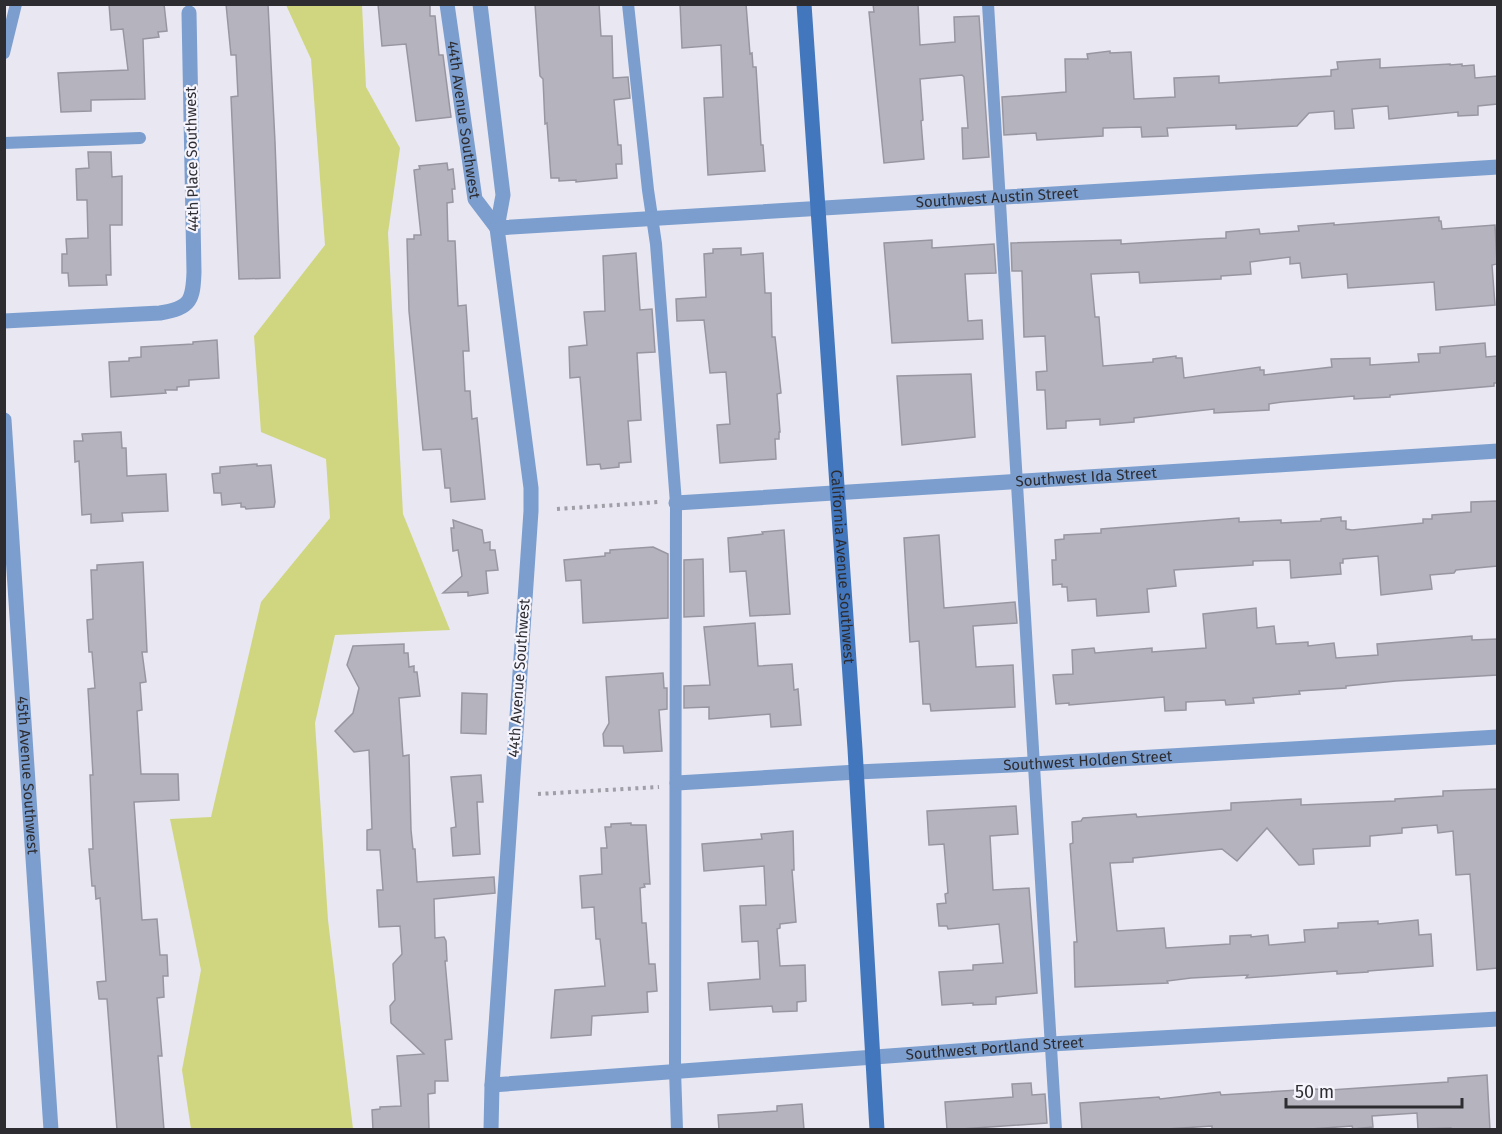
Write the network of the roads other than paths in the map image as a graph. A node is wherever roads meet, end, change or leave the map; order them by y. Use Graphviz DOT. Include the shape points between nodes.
graph roads {
  1 [pos="16,4"];
  2 [pos="447,4"];
  3 [pos="480,4"];
  4 [pos="628,4"];
  5 [pos="804,4"];
  6 [pos="988,4"];
  7 [pos="189,13"];
  8 [pos="4,53"];
  9 [pos="140,138"];
  10 [pos="4,142"];
  11 [pos="1497,167"];
  12 [pos="1000,197"];
  13 [pos="817,209"];
  14 [pos="652,219"];
  15 [pos="496,228"];
  16 [pos="4,321"];
  17 [pos="4,420"];
  18 [pos="1497,451"];
  19 [pos="1016,482"];
  20 [pos="838,493"];
  21 [pos="670,503"];
  22 [pos="1497,737"];
  23 [pos="1033,764"];
  24 [pos="857,772"];
  25 [pos="670,785"];
  26 [pos="1497,1019"];
  27 [pos="1050,1044"];
  28 [pos="873,1056"];
  29 [pos="675,1070"];
  30 [pos="492,1085"];
  31 [pos="51,1130"];
  32 [pos="491,1130"];
  33 [pos="677,1130"];
  34 [pos="877,1130"];
  35 [pos="1056,1130"];
  1 -- 8 [label="lane"];
  2 -- 15 [label="street, 44th Avenue Southwest" via="475,199"];
  3 -- 15 [label="street, 44th Avenue Southwest" via="503,195"];
  4 -- 14 [label="lane"];
  5 -- 13 [label="main road, California Avenue Southwest"];
  6 -- 12 [label="lane"];
  7 -- 16 [label="street, 44th Place Southwest" via="195,272 188,303 176,311 160,313"];
  9 -- 10 [label="lane"];
  11 -- 12 [label="street, Southwest Austin Street"];
  12 -- 13 [label="street, Southwest Austin Street"];
  12 -- 19 [label="lane"];
  13 -- 14 [label="street, Southwest Austin Street"];
  13 -- 20 [label="main road, California Avenue Southwest"];
  14 -- 15 [label="street, Southwest Austin Street"];
  14 -- 21 [label="lane"];
  15 -- 30 [label="street, 44th Avenue Southwest" via="531,511"];
  17 -- 31 [label="street, 45th Avenue Southwest"];
  18 -- 19 [label="street, Southwest Ida Street"];
  19 -- 20 [label="street, Southwest Ida Street"];
  19 -- 23 [label="lane"];
  20 -- 21 [label="street, Southwest Ida Street"];
  20 -- 24 [label="main road, California Avenue Southwest"];
  21 -- 25 [label="lane"];
  22 -- 23 [label="street, Southwest Holden Street"];
  23 -- 24 [label="street, Southwest Holden Street"];
  23 -- 27 [label="lane"];
  24 -- 25 [label="street, Southwest Holden Street"];
  24 -- 28 [label="main road, California Avenue Southwest"];
  25 -- 29 [label="lane"];
  26 -- 27 [label="street, Southwest Portland Street"];
  27 -- 28 [label="street, Southwest Portland Street"];
  27 -- 35 [label="lane"];
  28 -- 29 [label="street, Southwest Portland Street"];
  28 -- 34 [label="main road, California Avenue Southwest"];
  29 -- 30 [label="street, Southwest Portland Street"];
  29 -- 33 [label="lane"];
  30 -- 32 [label="street, 44th Avenue Southwest"];
}
